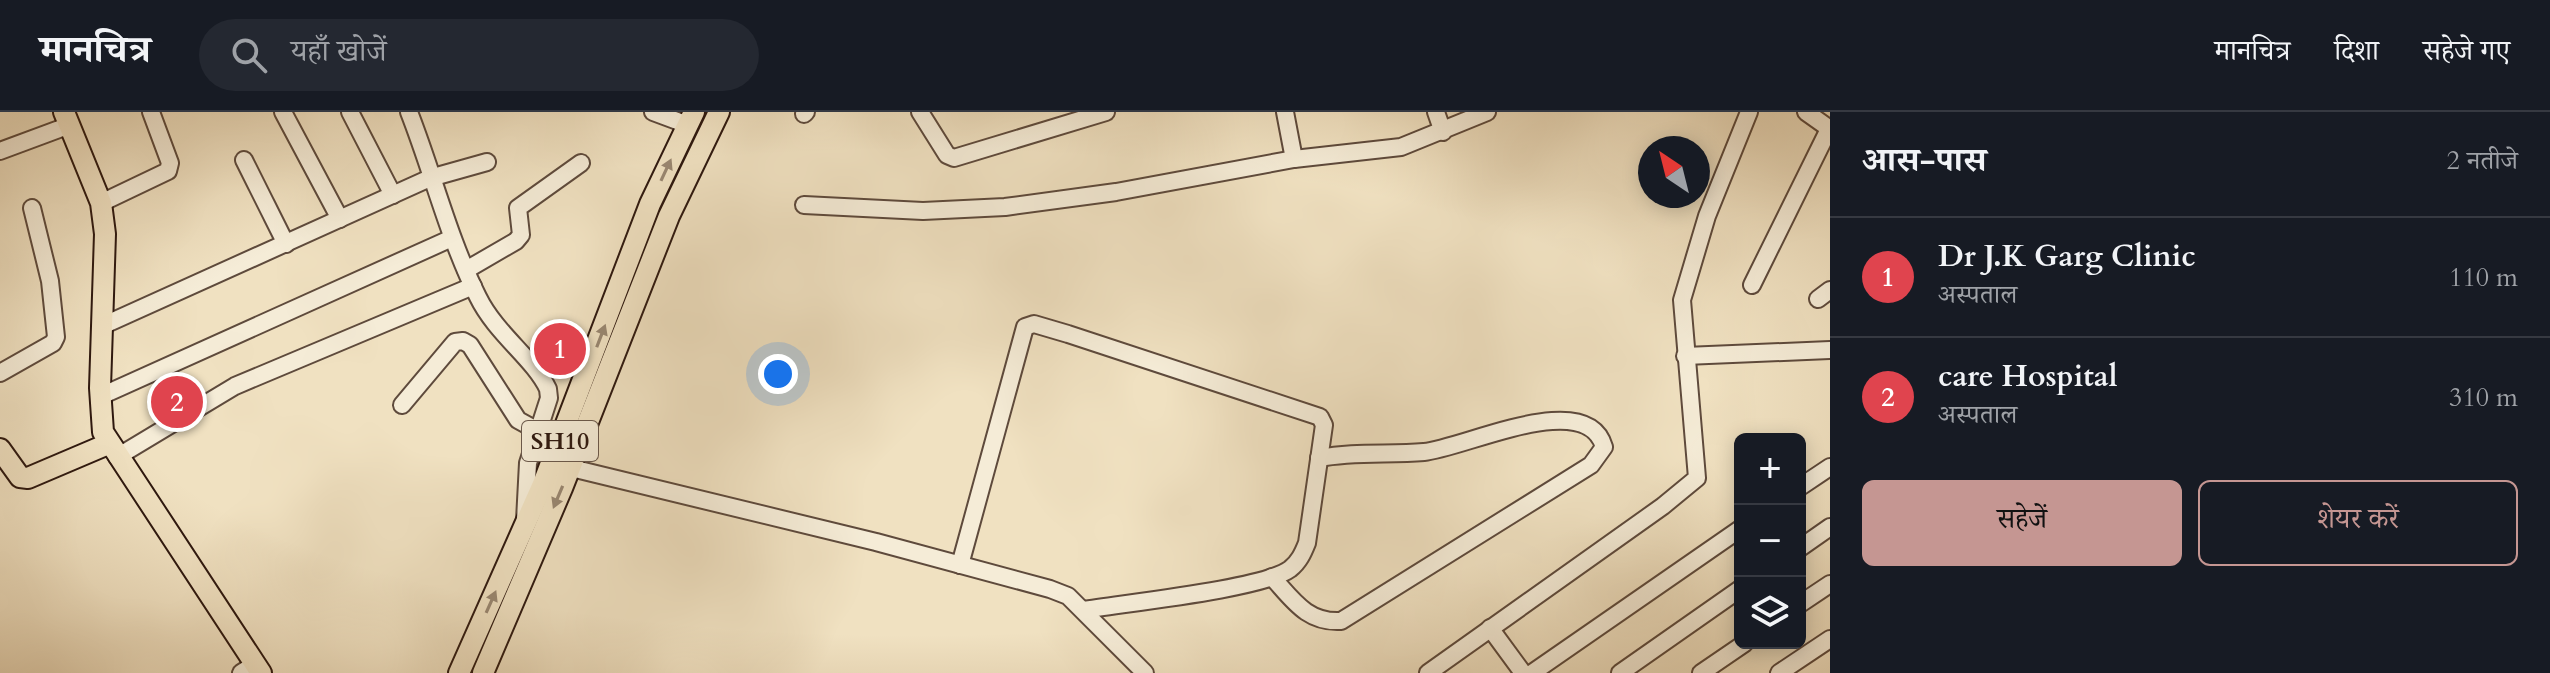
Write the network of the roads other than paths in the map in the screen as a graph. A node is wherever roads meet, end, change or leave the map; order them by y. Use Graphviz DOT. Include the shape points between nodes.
graph roads {
  1 [pos="151,112"];
  2 [pos="283,112"];
  3 [pos="350,112"];
  4 [pos="409,112"];
  5 [pos="653,112"];
  6 [pos="719,112"];
  7 [pos="920,112"];
  8 [pos="1106,112"];
  9 [pos="1285,112"];
  10 [pos="1436,112"];
  11 [pos="1749,112"];
  12 [pos="1806,112"];
  13 [pos="1477,114"];
  14 [pos="1064,118"];
  15 [pos="67,119"];
  16 [pos="688,124"];
  17 [pos="1830,129"];
  18 [pos="1443,132"];
  19 [pos="0,151"];
  20 [pos="1294,159"];
  21 [pos="244,160"];
  22 [pos="487,162"];
  23 [pos="581,163"];
  24 [pos="430,178"];
  25 [pos="393,195"];
  26 [pos="101,203"];
  27 [pos="804,205"];
  28 [pos="32,208"];
  29 [pos="340,219"];
  30 [pos="452,238"];
  31 [pos="286,244"];
  32 [pos="466,270"];
  33 [pos="1752,285"];
  34 [pos="473,286"];
  35 [pos="102,326"];
  36 [pos="1830,350"];
  37 [pos="1685,356"];
  38 [pos="0,373"];
  39 [pos="101,396"];
  40 [pos="402,405"];
  41 [pos="538,431"];
  42 [pos="0,449"];
  43 [pos="113,451"];
  44 [pos="1319,458"];
  45 [pos="560,466"];
  46 [pos="1830,467"];
  47 [pos="1806,483"];
  48 [pos="524,526"];
  49 [pos="1830,527"];
  50 [pos="1734,533"];
  51 [pos="1806,544"];
  52 [pos="960,565"];
  53 [pos="1272,577"];
  54 [pos="1830,584"];
  55 [pos="1734,593"];
  56 [pos="1806,600"];
  57 [pos="1083,610"];
  58 [pos="1490,628"];
  59 [pos="1830,639"];
  60 [pos="1736,649"];
  61 [pos="252,670"];
  62 [pos="459,673"];
  63 [pos="483,673"];
  64 [pos="1145,673"];
  65 [pos="1428,673"];
  66 [pos="1523,673"];
  67 [pos="1532,673"];
  68 [pos="1620,673"];
  69 [pos="1701,673"];
  70 [pos="1779,673"];
  1 -- 26 [label="street" via="170,163 168,171"];
  2 -- 29 [label="street"];
  3 -- 25 [label="street"];
  4 -- 24 [label="street"];
  5 -- 16 [label="street"];
  6 -- 45 [label="main road, SH10"];
  7 -- 14 [label="street" via="954,158"];
  8 -- 14 [label="street"];
  9 -- 20 [label="street"];
  10 -- 18 [label="street"];
  11 -- 37 [label="street" via="1691,270 1681,309"];
  12 -- 17 [label="street"];
  13 -- 18 [label="street"];
  15 -- 19 [label="street"];
  15 -- 26 [label="main road"];
  45 -- 16 [label="main road, SH10, one-way" via="650,204"];
  17 -- 33 [label="street"];
  18 -- 20 [label="street" via="1401,147"];
  20 -- 27 [label="street" via="1005,207 923,211"];
  21 -- 31 [label="street"];
  22 -- 24 [label="street"];
  23 -- 32 [label="street" via="518,208 521,235 516,241"];
  24 -- 25 [label="street"];
  24 -- 30 [label="street"];
  25 -- 29 [label="street"];
  26 -- 35 [label="main road"];
  28 -- 38 [label="street" via="50,281 56,337"];
  29 -- 31 [label="street"];
  30 -- 32 [label="street"];
  30 -- 39 [label="street"];
  31 -- 35 [label="street"];
  32 -- 34 [label="street"];
  34 -- 41 [label="street" via="502,335 548,389"];
  34 -- 43 [label="street" via="235,386"];
  35 -- 39 [label="main road"];
  36 -- 37 [label="street"];
  37 -- 58 [label="street" via="1697,478"];
  39 -- 43 [label="main road" via="103,432"];
  40 -- 41 [label="street" via="455,342 463,341 518,420"];
  41 -- 48 [label="street" via="528,463"];
  42 -- 43 [label="main road" via="20,477 28,478"];
  43 -- 61 [label="main road"];
  44 -- 52 [label="street" via="1324,425 1310,412 1034,324 1021,333"];
  44 -- 53 [label="street" via="1307,543 1290,569"];
  44 -- 53 [label="street" via="1359,451 1423,452 1552,419 1594,429 1604,447 1591,465 1341,621 1308,616"];
  45 -- 48 [label="main road, SH10"];
  45 -- 52 [label="street"];
  45 -- 63 [label="main road, SH10, one-way"];
  46 -- 47 [label="street"];
  62 -- 48 [label="main road, SH10, one-way"];
  49 -- 51 [label="street"];
  50 -- 67 [label="street"];
  52 -- 57 [label="street" via="1050,589"];
  53 -- 57 [label="street"];
  54 -- 56 [label="street"];
  55 -- 68 [label="street"];
  57 -- 64 [label="street"];
  58 -- 65 [label="street"];
  58 -- 66 [label="street"];
  59 -- 70 [label="street"];
  60 -- 69 [label="street"];
}
